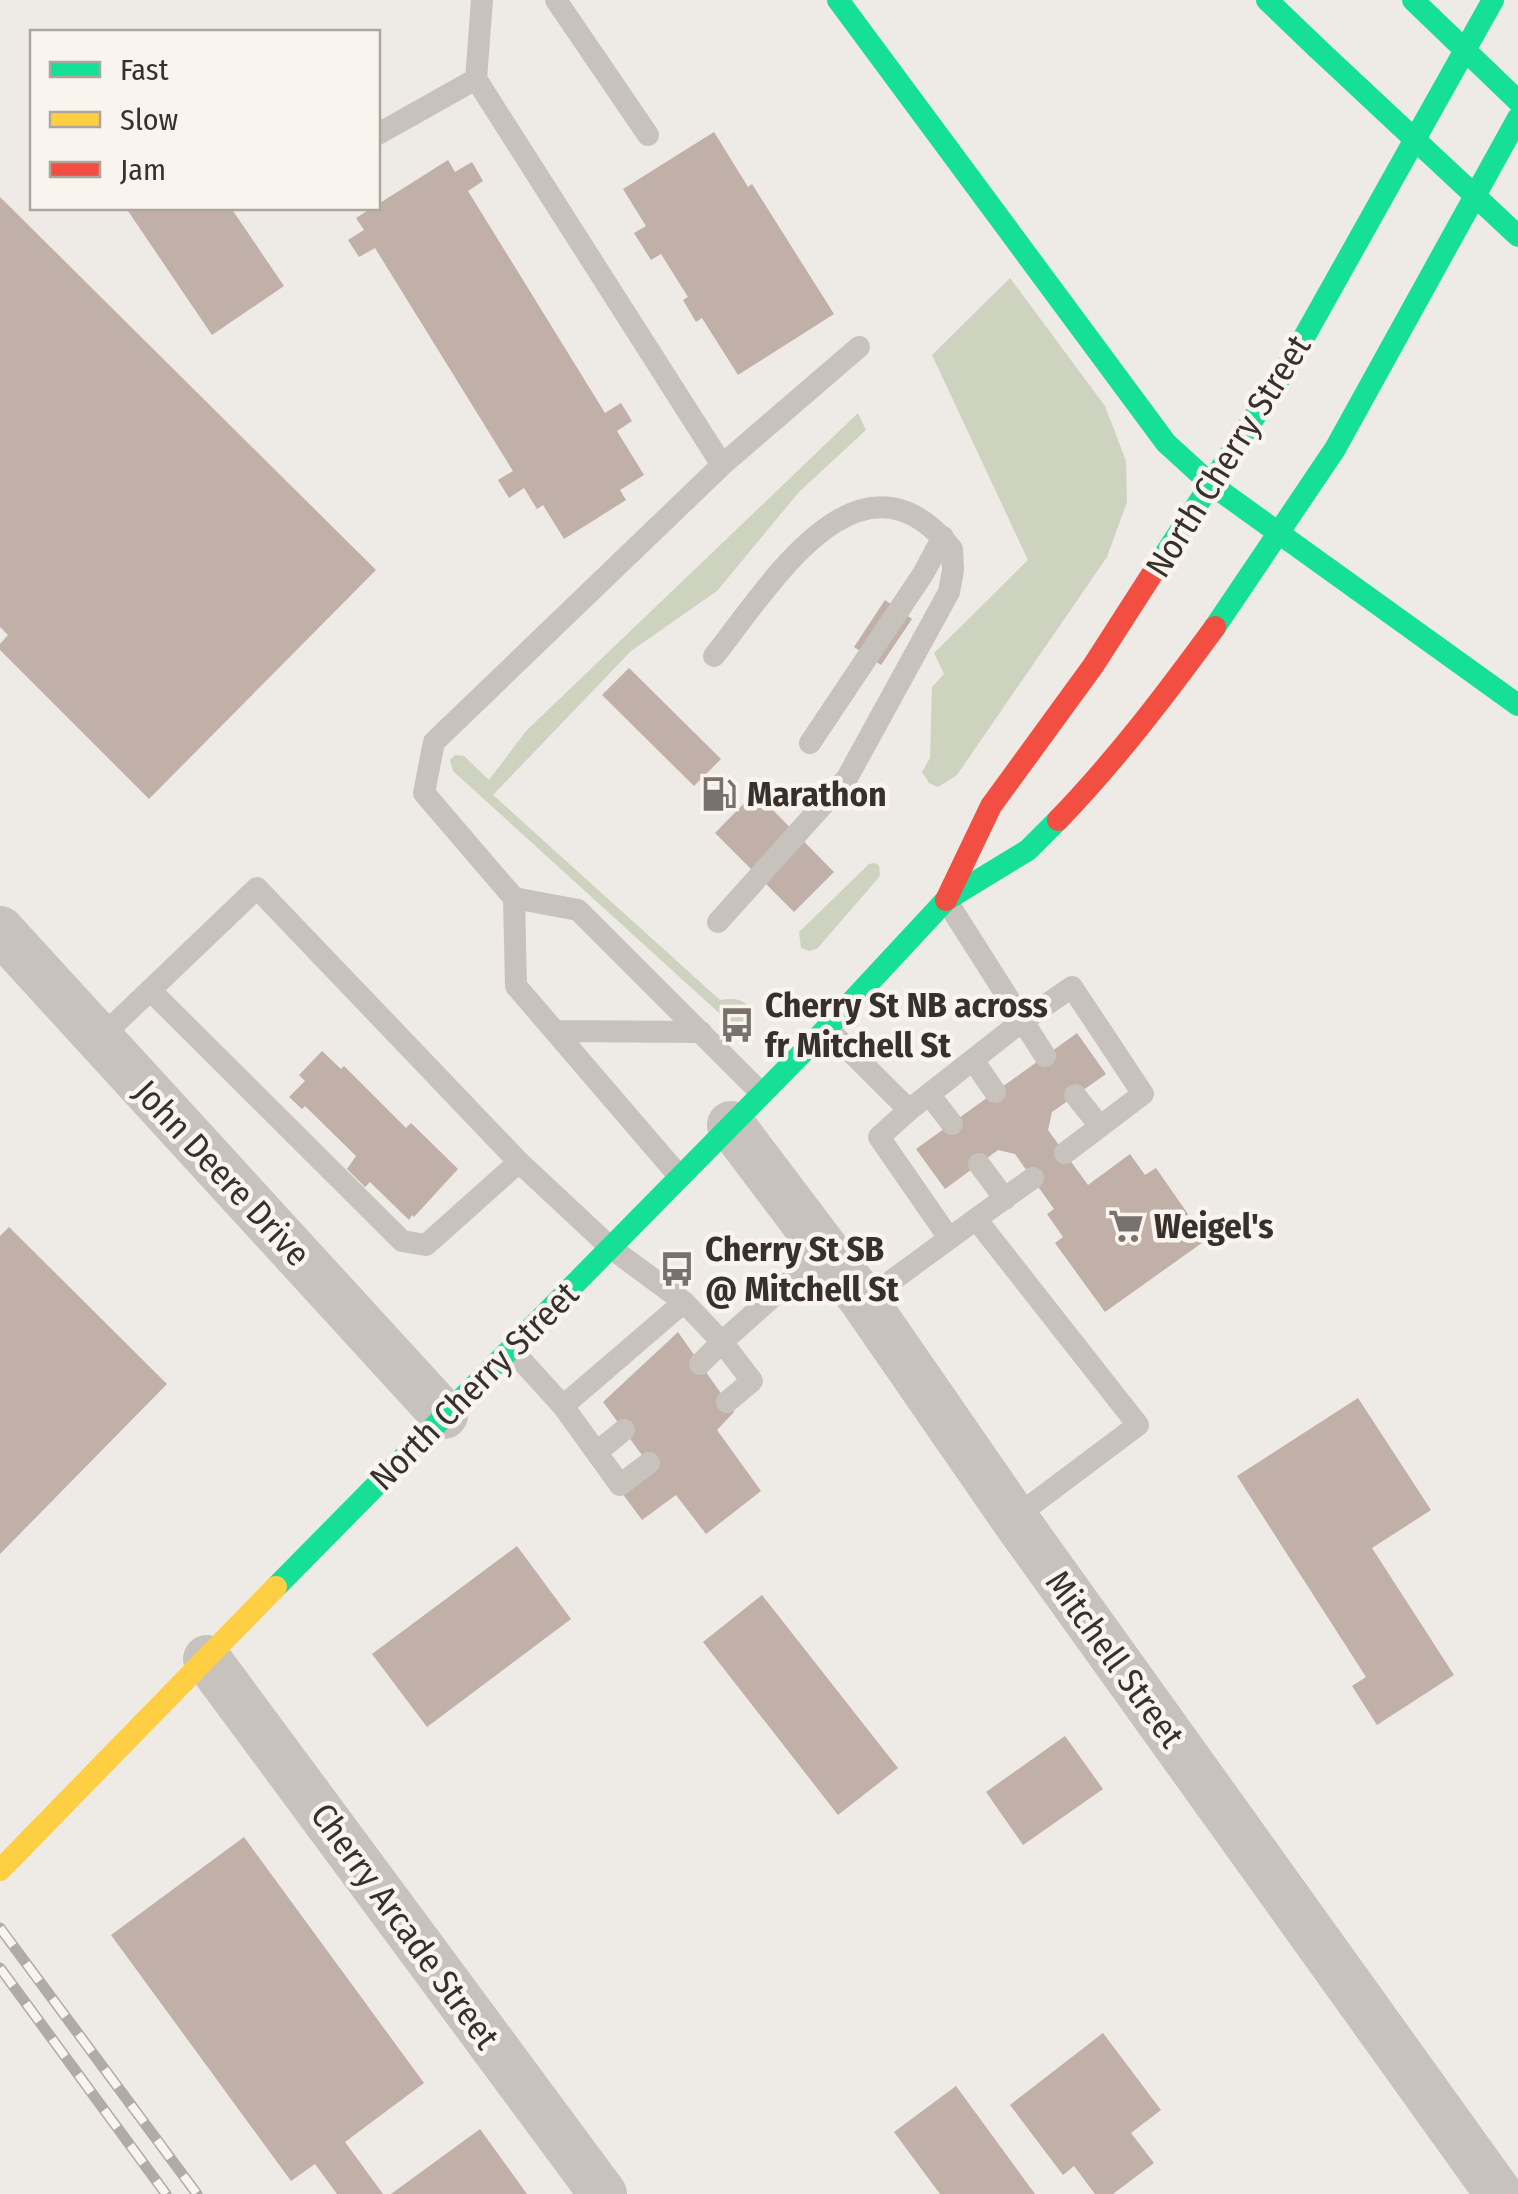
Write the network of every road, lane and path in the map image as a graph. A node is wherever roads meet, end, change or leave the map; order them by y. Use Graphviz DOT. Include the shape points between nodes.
graph roads {
  1 [pos="556,0"];
  2 [pos="838,0"];
  3 [pos="1267,0"];
  4 [pos="1413,0"];
  5 [pos="1493,0"];
  6 [pos="486,2"];
  7 [pos="476,79"];
  8 [pos="1518,101"];
  9 [pos="1518,118"];
  10 [pos="380,133"];
  11 [pos="648,135"];
  12 [pos="1518,236"];
  13 [pos="858,348"];
  14 [pos="722,466"];
  15 [pos="1212,484"];
  16 [pos="1280,533"];
  17 [pos="943,537"];
  18 [pos="714,656"];
  19 [pos="1518,706"];
  20 [pos="810,743"];
  21 [pos="514,898"];
  22 [pos="946,900"];
  23 [pos="718,922"];
  24 [pos="0,930"];
  25 [pos="150,990"];
  26 [pos="1021,1022"];
  27 [pos="827,1028"];
  28 [pos="555,1031"];
  29 [pos="701,1032"];
  30 [pos="98,1039"];
  31 [pos="1045,1056"];
  32 [pos="972,1060"];
  33 [pos="995,1092"];
  34 [pos="929,1094"];
  35 [pos="1075,1096"];
  36 [pos="746,1109"];
  37 [pos="909,1110"];
  38 [pos="952,1124"];
  39 [pos="1099,1125"];
  40 [pos="1065,1154"];
  41 [pos="519,1162"];
  42 [pos="979,1164"];
  43 [pos="680,1177"];
  44 [pos="1032,1178"];
  45 [pos="1004,1198"];
  46 [pos="976,1220"];
  47 [pos="949,1238"];
  48 [pos="610,1248"];
  49 [pos="825,1250"];
  50 [pos="864,1301"];
  51 [pos="684,1302"];
  52 [pos="722,1342"];
  53 [pos="510,1348"];
  54 [pos="700,1364"];
  55 [pos="728,1402"];
  56 [pos="564,1406"];
  57 [pos="444,1414"];
  58 [pos="624,1430"];
  59 [pos="597,1452"];
  60 [pos="649,1464"];
  61 [pos="1014,1518"];
  62 [pos="207,1659"];
  63 [pos="0,1870"];
  64 [pos="603,2194"];
  65 [pos="1499,2194"];
  1 -- 11 [label="lane"];
  2 -- 15 [label="main road" via="1166,444"];
  3 -- 12 [label="main road, bridge"];
  4 -- 8 [label="main road, bridge"];
  5 -- 15 [label="main road, North Cherry Street" via="1289,364"];
  6 -- 7 [label="lane"];
  7 -- 10 [label="lane"];
  7 -- 14 [label="lane"];
  9 -- 16 [label="main road, North Cherry Street" via="1335,449"];
  13 -- 14 [label="lane"];
  14 -- 21 [label="lane" via="434,742 424,793"];
  15 -- 16 [label="main road"];
  15 -- 22 [label="main road, North Cherry Street" via="991,806"];
  16 -- 19 [label="main road"];
  16 -- 22 [label="main road, North Cherry Street" via="1177,680 1090,786 1028,850"];
  17 -- 18 [label="lane" via="916,514 882,505 843,515 804,544"];
  17 -- 20 [label="lane"];
  17 -- 23 [label="lane" via="952,549 950,592 847,778"];
  21 -- 28 [label="lane" via="516,986"];
  21 -- 29 [label="lane" via="578,910"];
  22 -- 26 [label="lane"];
  22 -- 27 [label="main road, North Cherry Street"];
  24 -- 30 [label="street, John Deere Drive"];
  25 -- 30 [label="lane"];
  25 -- 41 [label="lane" via="402,1240 426,1246"];
  25 -- 41 [label="lane" via="257,888"];
  26 -- 31 [label="lane"];
  26 -- 32 [label="lane"];
  26 -- 39 [label="lane" via="1072,987 1142,1094"];
  27 -- 36 [label="main road, North Cherry Street"];
  27 -- 37 [label="lane"];
  28 -- 29 [label="lane"];
  28 -- 43 [label="lane"];
  29 -- 36 [label="lane"];
  30 -- 57 [label="street, John Deere Drive"];
  32 -- 33 [label="lane"];
  32 -- 34 [label="lane"];
  34 -- 37 [label="lane"];
  34 -- 38 [label="lane"];
  35 -- 39 [label="lane"];
  36 -- 43 [label="main road, North Cherry Street"];
  36 -- 49 [label="street, Mitchell Street"];
  37 -- 47 [label="lane" via="879,1138"];
  39 -- 40 [label="lane"];
  41 -- 48 [label="lane"];
  42 -- 45 [label="lane"];
  43 -- 48 [label="main road, North Cherry Street"];
  44 -- 45 [label="lane"];
  45 -- 46 [label="lane"];
  46 -- 47 [label="lane"];
  46 -- 61 [label="lane" via="1138,1425"];
  47 -- 50 [label="lane"];
  48 -- 51 [label="lane"];
  48 -- 53 [label="main road, North Cherry Street"];
  49 -- 50 [label="street, Mitchell Street"];
  49 -- 52 [label="lane"];
  50 -- 61 [label="street, Mitchell Street"];
  51 -- 52 [label="lane"];
  51 -- 56 [label="lane"];
  52 -- 54 [label="lane"];
  52 -- 55 [label="lane" via="752,1381"];
  53 -- 56 [label="lane"];
  53 -- 57 [label="main road, North Cherry Street"];
  56 -- 59 [label="lane"];
  57 -- 62 [label="main road, North Cherry Street"];
  58 -- 59 [label="lane"];
  59 -- 60 [label="lane" via="620,1485"];
  61 -- 65 [label="street, Mitchell Street"];
  62 -- 63 [label="main road, North Cherry Street"];
  62 -- 64 [label="street, Cherry Arcade Street"];
}
